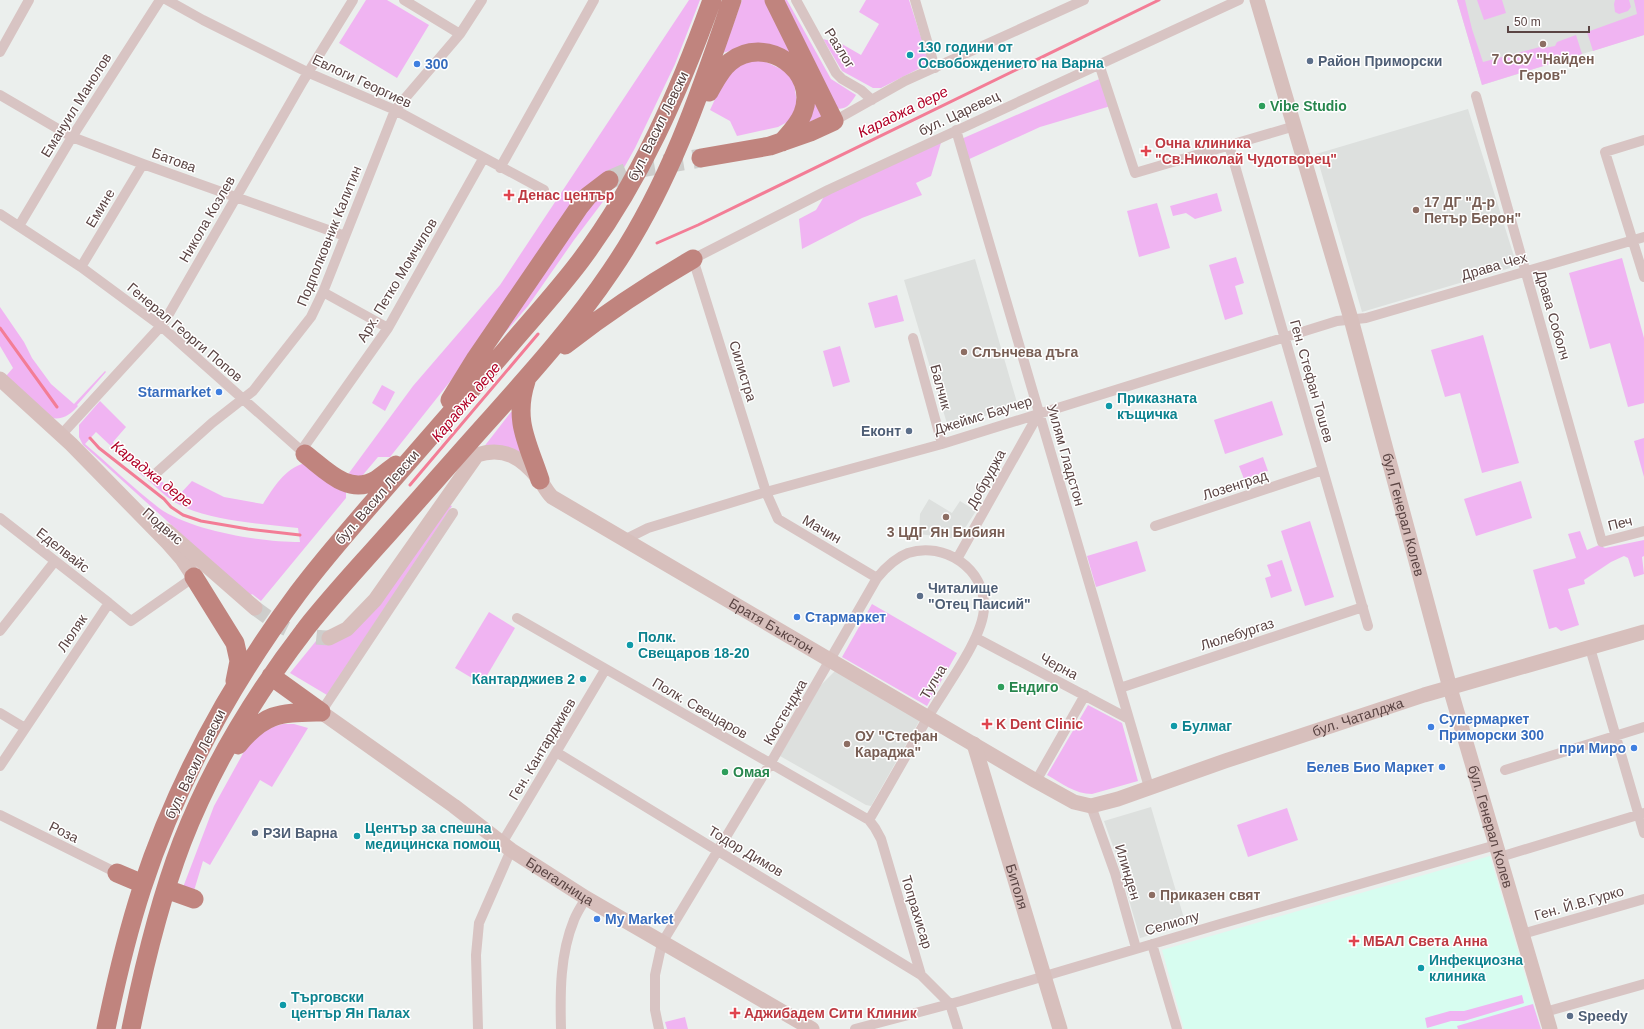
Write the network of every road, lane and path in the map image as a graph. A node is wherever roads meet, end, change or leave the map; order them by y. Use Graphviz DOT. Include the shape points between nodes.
graph roads {
  1 [pos="29,0"];
  2 [pos="160,0"];
  3 [pos="167,0"];
  4 [pos="353,0"];
  5 [pos="404,0"];
  6 [pos="482,0"];
  7 [pos="594,0"];
  8 [pos="712,0"];
  9 [pos="732,0"];
  10 [pos="774,0"];
  11 [pos="796,0"];
  12 [pos="915,0"];
  13 [pos="1084,0"];
  14 [pos="1239,0"];
  15 [pos="1257,0"];
  16 [pos="460,34"];
  17 [pos="0,52"];
  18 [pos="1099,64"];
  19 [pos="935,68"];
  20 [pos="309,73"];
  21 [pos="0,95"];
  22 [pos="1476,96"];
  23 [pos="872,100"];
  24 [pos="395,110"];
  25 [pos="834,121"];
  26 [pos="1295,126"];
  27 [pos="956,130"];
  28 [pos="72,137"];
  29 [pos="682,140"];
  30 [pos="1644,140"];
  31 [pos="781,143"];
  32 [pos="1229,145"];
  33 [pos="701,158"];
  34 [pos="483,159"];
  35 [pos="143,164"];
  36 [pos="500,168"];
  37 [pos="609,180"];
  38 [pos="544,190"];
  39 [pos="237,197"];
  40 [pos="0,214"];
  41 [pos="19,226"];
  42 [pos="345,236"];
  43 [pos="1644,237"];
  44 [pos="1634,240"];
  45 [pos="693,259"];
  46 [pos="81,267"];
  47 [pos="1526,272"];
  48 [pos="1644,277"];
  49 [pos="323,292"];
  50 [pos="1351,319"];
  51 [pos="161,326"];
  52 [pos="388,328"];
  53 [pos="1284,337"];
  54 [pos="913,338"];
  55 [pos="532,372"];
  56 [pos="0,379"];
  57 [pos="242,399"];
  58 [pos="1039,413"];
  59 [pos="492,417"];
  60 [pos="67,436"];
  61 [pos="425,443"];
  62 [pos="942,444"];
  63 [pos="303,453"];
  64 [pos="477,456"];
  65 [pos="446,469"];
  66 [pos="1323,470"];
  67 [pos="154,475"];
  68 [pos="540,480"];
  69 [pos="766,492"];
  70 [pos="453,513"];
  71 [pos="0,518"];
  72 [pos="1155,526"];
  73 [pos="1644,531"];
  74 [pos="624,540"];
  75 [pos="1602,542"];
  76 [pos="957,559"];
  77 [pos="55,561"];
  78 [pos="194,577"];
  79 [pos="878,578"];
  80 [pos="109,604"];
  81 [pos="1363,607"];
  82 [pos="255,608"];
  83 [pos="517,618"];
  84 [pos="1368,626"];
  85 [pos="0,631"];
  86 [pos="1644,632"];
  87 [pos="329,638"];
  88 [pos="976,638"];
  89 [pos="1590,648"];
  90 [pos="831,660"];
  91 [pos="605,670"];
  92 [pos="271,676"];
  93 [pos="234,688"];
  94 [pos="1120,688"];
  95 [pos="1450,688"];
  96 [pos="1085,695"];
  97 [pos="321,712"];
  98 [pos="0,713"];
  99 [pos="928,717"];
  100 [pos="1130,719"];
  101 [pos="1644,727"];
  102 [pos="25,728"];
  103 [pos="1616,736"];
  104 [pos="974,744"];
  105 [pos="556,752"];
  106 [pos="994,756"];
  107 [pos="770,764"];
  108 [pos="0,766"];
  109 [pos="981,766"];
  110 [pos="1505,770"];
  111 [pos="211,779"];
  112 [pos="1036,781"];
  113 [pos="1150,787"];
  114 [pos="1074,802"];
  115 [pos="1091,806"];
  116 [pos="1641,814"];
  117 [pos="0,815"];
  118 [pos="869,820"];
  119 [pos="1644,833"];
  120 [pos="506,847"];
  121 [pos="717,850"];
  122 [pos="1498,851"];
  123 [pos="117,873"];
  124 [pos="143,884"];
  125 [pos="166,889"];
  126 [pos="586,898"];
  127 [pos="194,899"];
  128 [pos="1644,899"];
  129 [pos="1522,934"];
  130 [pos="662,943"];
  131 [pos="1152,944"];
  132 [pos="1136,948"];
  133 [pos="122,957"];
  134 [pos="921,975"];
  135 [pos="1044,976"];
  136 [pos="1644,984"];
  137 [pos="950,1004"];
  138 [pos="1545,1012"];
  139 [pos="100,1029"];
  140 [pos="106,1029"];
  141 [pos="131,1029"];
  142 [pos="478,1029"];
  143 [pos="561,1029"];
  144 [pos="658,1029"];
  145 [pos="812,1029"];
  146 [pos="855,1029"];
  147 [pos="958,1029"];
  148 [pos="1060,1029"];
  149 [pos="1177,1029"];
  150 [pos="1550,1029"];
  1 -- 17 [label="street"];
  2 -- 28 [label="street, Емануил Манолов"];
  3 -- 20 [label="street, Евлоги Георгиев"];
  4 -- 20 [label="street, Никола Козлев"];
  5 -- 16 [label="street"];
  6 -- 16 [label="street, Подполковник Калитин"];
  7 -- 36 [label="street"];
  8 -- 61 [label="highway, бул. Васил Левски" via="666,116 610,217 565,280"];
  9 -- 29 [label="highway, бул. Васил Левски"];
  10 -- 25 [label="highway"];
  11 -- 23 [label="street, Разлог" via="836,73"];
  12 -- 19 [label="street"];
  13 -- 19 [label="street"];
  14 -- 18 [label="street, бул. Царевец"];
  15 -- 26 [label="street, бул. Генерал Колев"];
  16 -- 24 [label="street, Подполковник Калитин"];
  18 -- 27 [label="street, бул. Царевец"];
  18 -- 32 [label="street" via="1135,173"];
  19 -- 23 [label="street"];
  20 -- 24 [label="street, Евлоги Георгиев"];
  20 -- 39 [label="street, Никола Козлев"];
  21 -- 28 [label="street, Батова"];
  22 -- 47 [label="street, Драва Соболч"];
  23 -- 25 [label="street"];
  24 -- 34 [label="street, Евлоги Георгиев"];
  24 -- 42 [label="street, Подполковник Калитин"];
  25 -- 31 [label="highway"];
  26 -- 32 [label="street"];
  26 -- 50 [label="street, бул. Генерал Колев"];
  27 -- 45 [label="street, бул. Царевец" via="828,190"];
  27 -- 58 [label="street, Уилям Гладстон"];
  28 -- 35 [label="street, Батова"];
  28 -- 41 [label="street, Емануил Манолов"];
  29 -- 31 [label="highway" via="725,66 743,55 768,52 784,59 795,70 805,88 803,114"];
  29 -- 55 [label="highway, бул. Васил Левски" via="648,211 626,249 582,312"];
  30 -- 44 [label="street" via="1605,152"];
  31 -- 33 [label="highway"];
  32 -- 53 [label="street, Ген. Стефан Тошев"];
  34 -- 36 [label="street, Евлоги Георгиев"];
  34 -- 52 [label="street, Арх. Петко Момчилов"];
  35 -- 39 [label="street, Батова"];
  35 -- 46 [label="street, Емине"];
  36 -- 38 [label="street, Евлоги Георгиев"];
  37 -- 61 [label="highway" via="588,196 580,206 468,370"];
  39 -- 42 [label="street, Батова"];
  39 -- 51 [label="street, Никола Козлев"];
  40 -- 41 [label="street, Генерал Георги Попов"];
  41 -- 46 [label="street, Генерал Георги Попов"];
  42 -- 49 [label="street, Подполковник Калитин"];
  43 -- 44 [label="street, Драва Чех"];
  44 -- 47 [label="street, Драва Чех"];
  44 -- 48 [label="street"];
  45 -- 55 [label="highway" via="604,314"];
  45 -- 69 [label="street, Силистра"];
  46 -- 51 [label="street, Генерал Георги Попов"];
  47 -- 50 [label="street, Драва Чех" via="1366,318"];
  47 -- 75 [label="street, Драва Соболч"];
  49 -- 52 [label="street"];
  49 -- 57 [label="street, Подполковник Калитин" via="307,323 253,391"];
  50 -- 53 [label="street, Джеймс Баучер"];
  50 -- 95 [label="street, бул. Генерал Колев"];
  51 -- 57 [label="street, Генерал Георги Попов"];
  51 -- 60 [label="street, Никола Козлев" via="80,413"];
  52 -- 63 [label="street, Арх. Петко Момчилов"];
  53 -- 58 [label="street, Джеймс Баучер"];
  53 -- 66 [label="street, Ген. Стефан Тошев"];
  54 -- 62 [label="street, Балчик"];
  55 -- 59 [label="highway, бул. Васил Левски"];
  55 -- 68 [label="highway" via="521,401 521,416 526,442"];
  56 -- 60 [label="street, Подвис"];
  57 -- 63 [label="street, Генерал Георги Попов"];
  57 -- 67 [label="street, Подполковник Калитин"];
  58 -- 62 [label="street, Джеймс Баучер"];
  58 -- 76 [label="street, Добруджа"];
  58 -- 94 [label="street, Уилям Гладстон"];
  59 -- 64 [label="highway"];
  59 -- 65 [label="highway, бул. Васил Левски"];
  60 -- 78 [label="street, Подвис" via="168,543"];
  60 -- 82 [label="street, Подвис"];
  61 -- 63 [label="highway" via="375,480 359,485 342,482"];
  61 -- 93 [label="highway, бул. Васил Левски" via="311,575"];
  62 -- 69 [label="street, Джеймс Баучер"];
  64 -- 65 [label="highway"];
  64 -- 68 [label="street, Братя Бъкстон" via="492,451 505,452 523,463"];
  64 -- 87 [label="street" via="375,600 348,628"];
  65 -- 92 [label="highway, бул. Васил Левски" via="326,604"];
  66 -- 72 [label="street, Лозенград"];
  66 -- 81 [label="street, Ген. Стефан Тошев"];
  68 -- 74 [label="street, Братя Бъкстон" via="552,497"];
  69 -- 74 [label="street, Джеймс Баучер" via="648,528"];
  69 -- 79 [label="street, Мачин" via="778,519"];
  70 -- 97 [label="street"];
  71 -- 77 [label="street, Еделвайс"];
  73 -- 75 [label="street, Печ"];
  74 -- 90 [label="street, Братя Бъкстон"];
  76 -- 79 [label="street, Кюстенджа" via="937,551 918,551 898,558 887,566"];
  76 -- 88 [label="street, Тулча" via="976,577 982,592 983,623"];
  77 -- 80 [label="street, Еделвайс"];
  77 -- 85 [label="street"];
  78 -- 80 [label="street" via="131,621"];
  78 -- 93 [label="highway" via="235,643 239,668"];
  79 -- 90 [label="street, Кюстенджа"];
  80 -- 102 [label="street, Люляк"];
  81 -- 84 [label="street, Ген. Стефан Тошев"];
  81 -- 94 [label="street, Люлебургаз"];
  83 -- 91 [label="street, Полк. Свещаров"];
  86 -- 89 [label="street, бул. Чаталджа"];
  88 -- 96 [label="street, Черна"];
  88 -- 99 [label="street, Тулча"];
  89 -- 95 [label="street, бул. Чаталджа"];
  89 -- 103 [label="street"];
  90 -- 99 [label="street, Братя Бъкстон"];
  90 -- 107 [label="street, Кюстенджа"];
  91 -- 105 [label="street, Ген. Кантарджиев"];
  91 -- 107 [label="street, Полк. Свещаров"];
  92 -- 97 [label="highway"];
  92 -- 111 [label="highway, бул. Васил Левски"];
  93 -- 124 [label="highway, бул. Васил Левски" via="186,778"];
  94 -- 100 [label="street, Уилям Гладстон"];
  95 -- 113 [label="street, бул. Чаталджа"];
  95 -- 122 [label="street, бул. Генерал Колев"];
  96 -- 100 [label="street, Черна"];
  96 -- 112 [label="street"];
  97 -- 111 [label="highway" via="288,713 266,719 250,730"];
  97 -- 120 [label="street, Брегалница" via="458,809"];
  98 -- 102 [label="street"];
  99 -- 104 [label="street, Братя Бъкстон"];
  99 -- 118 [label="street, Тулча"];
  100 -- 113 [label="street, Уилям Гладстон"];
  101 -- 103 [label="street"];
  102 -- 108 [label="street, Люляк"];
  103 -- 110 [label="street"];
  103 -- 116 [label="street"];
  104 -- 106 [label="street, Братя Бъкстон"];
  104 -- 109 [label="street, Битоля"];
  105 -- 120 [label="street, Ген. Кантарджиев"];
  105 -- 121 [label="street, Тодор Димов"];
  106 -- 109 [label="street" via="984,758"];
  106 -- 112 [label="street, Братя Бъкстон"];
  107 -- 118 [label="street, Полк. Свещаров"];
  107 -- 121 [label="street, Кюстенджа"];
  109 -- 135 [label="street, Битоля"];
  111 -- 125 [label="highway, бул. Васил Левски" via="190,822"];
  112 -- 114 [label="street, Братя Бъкстон"];
  113 -- 115 [label="street, бул. Чаталджа"];
  114 -- 115 [label="street, бул. Чаталджа"];
  115 -- 132 [label="street, Илинден" via="1115,873"];
  116 -- 119 [label="street"];
  116 -- 122 [label="street, Селиолу"];
  117 -- 123 [label="street, Роза"];
  118 -- 134 [label="street, Топрахисар" via="881,839"];
  120 -- 126 [label="street, Брегалница"];
  120 -- 142 [label="street, Ген. Кантарджиев" via="479,922 476,955"];
  121 -- 130 [label="street, Кюстенджа"];
  121 -- 134 [label="street, Тодор Димов"];
  122 -- 129 [label="street, бул. Генерал Колев"];
  122 -- 131 [label="street, Селиолу"];
  123 -- 124 [label="highway"];
  124 -- 133 [label="highway, бул. Васил Левски"];
  125 -- 127 [label="highway"];
  125 -- 141 [label="highway, бул. Васил Левски" via="152,934"];
  126 -- 130 [label="street, Брегалница"];
  126 -- 143 [label="street" via="574,920 564,958 560,996"];
  128 -- 129 [label="street, Ген. Й.В.Гурко"];
  129 -- 138 [label="street, бул. Генерал Колев"];
  130 -- 144 [label="street, Кюстенджа" via="655,974"];
  130 -- 145 [label="street, Брегалница"];
  131 -- 132 [label="street, Селиолу"];
  131 -- 149 [label="street"];
  132 -- 135 [label="street, Селиолу"];
  133 -- 139 [label="highway"];
  133 -- 140 [label="highway, бул. Васил Левски"];
  134 -- 137 [label="street, Топрахисар"];
  135 -- 137 [label="street, Селиолу"];
  135 -- 148 [label="street, Битоля"];
  136 -- 138 [label="street"];
  137 -- 146 [label="street, Селиолу"];
  137 -- 147 [label="street"];
  138 -- 150 [label="street, бул. Генерал Колев"];
}
